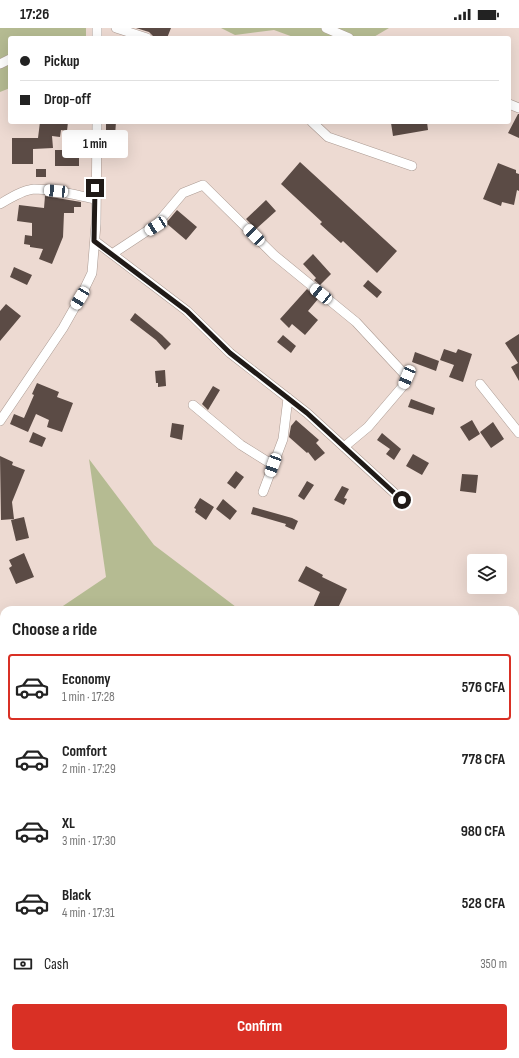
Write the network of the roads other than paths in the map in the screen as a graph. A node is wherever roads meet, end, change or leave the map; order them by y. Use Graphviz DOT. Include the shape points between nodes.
graph roads {
  1 [pos="116,28"];
  2 [pos="332,29"];
  3 [pos="141,36"];
  4 [pos="345,36"];
  5 [pos="96,124"];
  6 [pos="314,124"];
  7 [pos="412,166"];
  8 [pos="95,199"];
  9 [pos="0,204"];
  10 [pos="94,241"];
  11 [pos="112,254"];
  12 [pos="480,384"];
  13 [pos="288,398"];
  14 [pos="193,405"];
  15 [pos="0,421"];
  16 [pos="519,433"];
  17 [pos="344,447"];
  18 [pos="273,465"];
  19 [pos="263,492"];
  20 [pos="402,500"];
  1 -- 3 [label="street"];
  2 -- 4 [label="street"];
  5 -- 8 [label="street"];
  6 -- 7 [label="street" via="328,137"];
  8 -- 9 [label="street" via="33,189"];
  8 -- 10 [label="street"];
  10 -- 11 [label="street"];
  10 -- 15 [label="street" via="92,273 80,298"];
  11 -- 13 [label="street" via="187,311 230,353"];
  11 -- 17 [label="street" via="156,226 183,193 203,185 274,255 356,322 407,377 403,386 368,427"];
  12 -- 16 [label="street"];
  13 -- 17 [label="street"];
  13 -- 18 [label="street" via="283,439"];
  14 -- 18 [label="street" via="241,445"];
  17 -- 20 [label="street"];
  18 -- 19 [label="street"];
}
